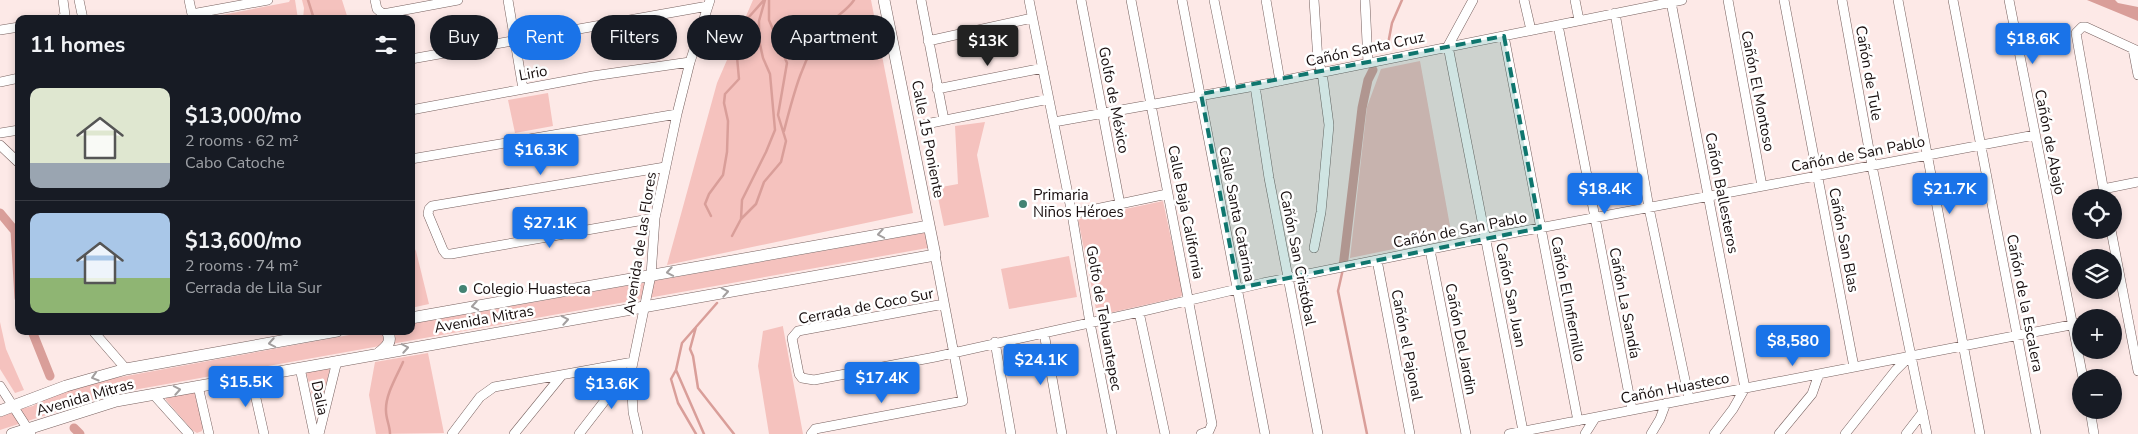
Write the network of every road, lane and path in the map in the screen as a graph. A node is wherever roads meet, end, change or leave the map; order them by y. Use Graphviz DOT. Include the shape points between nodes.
graph roads {
  1 [pos="63,0"];
  2 [pos="82,0"];
  3 [pos="189,0"];
  4 [pos="268,0"];
  5 [pos="375,0"];
  6 [pos="458,0"];
  7 [pos="508,0"];
  8 [pos="884,0"];
  9 [pos="921,0"];
  10 [pos="1029,0"];
  11 [pos="1081,0"];
  12 [pos="1131,0"];
  13 [pos="1182,0"];
  14 [pos="1214,0"];
  15 [pos="1266,0"];
  16 [pos="1314,0"];
  17 [pos="1365,0"];
  18 [pos="1473,0"];
  19 [pos="1524,0"];
  20 [pos="1575,0"];
  21 [pos="1626,0"];
  22 [pos="1682,0"];
  23 [pos="1728,0"];
  24 [pos="1784,0"];
  25 [pos="1842,0"];
  26 [pos="1898,0"];
  27 [pos="1953,0"];
  28 [pos="2009,0"];
  29 [pos="1670,2"];
  30 [pos="709,3"];
  31 [pos="1642,4"];
  32 [pos="1628,11"];
  33 [pos="1615,13"];
  34 [pos="65,15"];
  35 [pos="83,15"];
  36 [pos="193,15"];
  37 [pos="198,15"];
  38 [pos="511,15"];
  39 [pos="1032,18"];
  40 [pos="1579,20"];
  41 [pos="1558,25"];
  42 [pos="15,28"];
  43 [pos="581,28"];
  44 [pos="0,30"];
  45 [pos="1531,30"];
  46 [pos="1504,36"];
  47 [pos="508,41"];
  48 [pos="928,41"];
  49 [pos="1448,46"];
  50 [pos="2136,50"];
  51 [pos="415,57"];
  52 [pos="519,60"];
  53 [pos="690,62"];
  54 [pos="1368,63"];
  55 [pos="1043,68"];
  56 [pos="1322,72"];
  57 [pos="2138,75"];
  58 [pos="15,79"];
  59 [pos="1280,81"];
  60 [pos="0,82"];
  61 [pos="1255,86"];
  62 [pos="523,89"];
  63 [pos="1232,89"];
  64 [pos="937,90"];
  65 [pos="1201,94"];
  66 [pos="1049,99"];
  67 [pos="1152,103"];
  68 [pos="415,109"];
  69 [pos="1102,113"];
  70 [pos="677,114"];
  71 [pos="944,120"];
  72 [pos="1054,122"];
  73 [pos="926,124"];
  74 [pos="15,131"];
  75 [pos="0,134"];
  76 [pos="2035,134"];
  77 [pos="1980,145"];
  78 [pos="0,146"];
  79 [pos="1926,156"];
  80 [pos="15,159"];
  81 [pos="415,159"];
  82 [pos="1872,166"];
  83 [pos="665,167"];
  84 [pos="1818,177"];
  85 [pos="2138,182"];
  86 [pos="1762,186"];
  87 [pos="2103,189"];
  88 [pos="2116,189"];
  89 [pos="1167,194"];
  90 [pos="1709,197"];
  91 [pos="1120,204"];
  92 [pos="1650,208"];
  93 [pos="1072,214"];
  94 [pos="654,218"];
  95 [pos="1594,218"];
  96 [pos="929,226"];
  97 [pos="1540,228"];
  98 [pos="1486,238"];
  99 [pos="2113,239"];
  100 [pos="1314,248"];
  101 [pos="1430,250"];
  102 [pos="935,255"];
  103 [pos="1377,260"];
  104 [pos="650,275"];
  105 [pos="1288,279"];
  106 [pos="1238,288"];
  107 [pos="1189,301"];
  108 [pos="944,304"];
  109 [pos="645,306"];
  110 [pos="2074,309"];
  111 [pos="1139,312"];
  112 [pos="415,317"];
  113 [pos="1090,323"];
  114 [pos="2072,325"];
  115 [pos="1044,333"];
  116 [pos="96,335"];
  117 [pos="315,335"];
  118 [pos="389,335"];
  119 [pos="2018,336"];
  120 [pos="995,342"];
  121 [pos="1963,346"];
  122 [pos="953,351"];
  123 [pos="379,353"];
  124 [pos="1910,356"];
  125 [pos="337,361"];
  126 [pos="633,362"];
  127 [pos="1854,367"];
  128 [pos="300,368"];
  129 [pos="126,369"];
  130 [pos="2138,370"];
  131 [pos="631,372"];
  132 [pos="562,374"];
  133 [pos="1819,374"];
  134 [pos="252,376"];
  135 [pos="802,378"];
  136 [pos="0,386"];
  137 [pos="198,386"];
  138 [pos="1745,388"];
  139 [pos="153,394"];
  140 [pos="1689,399"];
  141 [pos="1666,404"];
  142 [pos="13,406"];
  143 [pos="1632,410"];
  144 [pos="0,411"];
  145 [pos="1923,412"];
  146 [pos="1595,418"];
  147 [pos="2092,419"];
  148 [pos="1578,421"];
  149 [pos="1544,427"];
  150 [pos="1523,431"];
  151 [pos="30,432"];
  152 [pos="811,432"];
  153 [pos="12,434"];
  154 [pos="189,434"];
  155 [pos="209,434"];
  156 [pos="264,434"];
  157 [pos="314,434"];
  158 [pos="319,434"];
  159 [pos="452,434"];
  160 [pos="514,434"];
  161 [pos="579,434"];
  162 [pos="638,434"];
  163 [pos="1011,434"];
  164 [pos="1062,434"];
  165 [pos="1112,434"];
  166 [pos="1165,434"];
  167 [pos="1201,434"];
  168 [pos="1265,434"];
  169 [pos="1318,434"];
  170 [pos="1410,434"];
  171 [pos="1466,434"];
  172 [pos="1509,434"];
  173 [pos="1553,434"];
  174 [pos="1586,434"];
  175 [pos="1651,434"];
  176 [pos="1714,434"];
  177 [pos="1779,434"];
  178 [pos="1845,434"];
  179 [pos="1906,434"];
  180 [pos="1927,434"];
  181 [pos="1980,434"];
  182 [pos="2036,434"];
  183 [pos="2094,434"];
  1 -- 34 [label="street"];
  2 -- 35 [label="street"];
  3 -- 36 [label="street"];
  4 -- 37 [label="street"];
  5 -- 6 [label="street" via="377,9 383,14"];
  7 -- 38 [label="street"];
  8 -- 96 [label="street, Calle 15 Poniente"];
  9 -- 48 [label="street"];
  10 -- 39 [label="street, Golfo de Tehuantepec"];
  11 -- 69 [label="street, Golfo de México"];
  12 -- 67 [label="street, Calle Baja California"];
  13 -- 65 [label="street, Calle Santa Catarina"];
  14 -- 63 [label="street"];
  15 -- 59 [label="street"];
  16 -- 56 [label="street" via="1318,61"];
  17 -- 54 [label="street"];
  18 -- 49 [label="street"];
  19 -- 45 [label="street"];
  20 -- 40 [label="street"];
  21 -- 32 [label="street"];
  22 -- 29 [label="street, Cañón Santa Cruz"];
  23 -- 86 [label="street, Cañón El Montoso"];
  24 -- 84 [label="street, Cañón San Blas"];
  25 -- 82 [label="street, Cañón de Tule"];
  26 -- 79 [label="street"];
  27 -- 77 [label="street, Cañón de la Escalera"];
  28 -- 76 [label="street, Cañón de Abajo"];
  29 -- 31 [label="street, Cañón Santa Cruz"];
  29 -- 90 [label="street, Cañón Ballesteros"];
  30 -- 43 [label="street"];
  30 -- 53 [label="street, Avenida de las Flores"];
  31 -- 32 [label="street, Cañón Santa Cruz"];
  32 -- 33 [label="street, Cañón Santa Cruz"];
  33 -- 40 [label="street, Cañón Santa Cruz"];
  33 -- 92 [label="street"];
  39 -- 48 [label="street"];
  39 -- 55 [label="street, Golfo de Tehuantepec"];
  40 -- 41 [label="street, Cañón Santa Cruz"];
  41 -- 45 [label="street, Cañón Santa Cruz"];
  41 -- 95 [label="street, Cañón La Sandía"];
  42 -- 44 [label="street"];
  45 -- 46 [label="street, Cañón Santa Cruz"];
  46 -- 49 [label="street, Cañón Santa Cruz"];
  46 -- 97 [label="street, Cañón El Infiernillo"];
  47 -- 51 [label="street"];
  48 -- 64 [label="street"];
  49 -- 54 [label="street, Cañón Santa Cruz"];
  49 -- 98 [label="street, Cañón San Juan"];
  50 -- 57 [label="street"];
  50 -- 87 [label="street" via="2086,27 2078,29 2075,36"];
  52 -- 62 [label="street"];
  53 -- 62 [label="street, Lirio"];
  53 -- 70 [label="street, Avenida de las Flores"];
  54 -- 56 [label="street, Cañón Santa Cruz"];
  55 -- 64 [label="street"];
  55 -- 66 [label="street, Golfo de Tehuantepec"];
  56 -- 59 [label="street, Cañón Santa Cruz"];
  56 -- 100 [label="street" via="1330,125"];
  58 -- 60 [label="street"];
  59 -- 61 [label="street, Cañón Santa Cruz"];
  61 -- 63 [label="street, Cañón Santa Cruz"];
  61 -- 105 [label="street, Cañón San Cristóbal"];
  62 -- 68 [label="street, Lirio"];
  63 -- 65 [label="street, Cañón Santa Cruz"];
  64 -- 71 [label="street"];
  65 -- 67 [label="street, Cañón Santa Cruz"];
  65 -- 106 [label="street, Calle Santa Catarina"];
  66 -- 71 [label="street"];
  66 -- 72 [label="street, Golfo de Tehuantepec"];
  67 -- 69 [label="street, Cañón Santa Cruz"];
  67 -- 89 [label="street, Calle Baja California"];
  69 -- 72 [label="street, Cañón Santa Cruz"];
  69 -- 91 [label="street, Golfo de México"];
  70 -- 81 [label="street"];
  70 -- 83 [label="street, Avenida de las Flores"];
  71 -- 73 [label="street"];
  72 -- 93 [label="street, Golfo de Tehuantepec"];
  74 -- 75 [label="street"];
  76 -- 77 [label="street, Cañón de San Pablo"];
  76 -- 110 [label="street, Cañón de Abajo"];
  77 -- 79 [label="street, Cañón de San Pablo"];
  77 -- 119 [label="street, Cañón de la Escalera"];
  78 -- 80 [label="street"];
  79 -- 82 [label="street, Cañón de San Pablo"];
  79 -- 121 [label="street"];
  82 -- 84 [label="street, Cañón de San Pablo"];
  82 -- 124 [label="street, Cañón de Tule"];
  83 -- 94 [label="street, Avenida de las Flores"];
  83 -- 94 [label="street" via="432,206 428,214 446,254"];
  84 -- 86 [label="street, Cañón de San Pablo"];
  84 -- 127 [label="street, Cañón San Blas"];
  85 -- 88 [label="street"];
  86 -- 90 [label="street, Cañón de San Pablo"];
  89 -- 91 [label="street"];
  89 -- 107 [label="street, Calle Baja California"];
  90 -- 92 [label="street, Cañón de San Pablo"];
  90 -- 138 [label="street, Cañón Ballesteros"];
  91 -- 93 [label="street"];
  92 -- 95 [label="street, Cañón de San Pablo"];
  92 -- 140 [label="street"];
  93 -- 113 [label="street, Golfo de Tehuantepec"];
  94 -- 104 [label="street, Avenida de las Flores"];
  95 -- 97 [label="street, Cañón de San Pablo"];
  95 -- 143 [label="street, Cañón La Sandía"];
  96 -- 102 [label="street, Calle 15 Poniente"];
  96 -- 104 [label="street, Avenida Mitras, one-way"];
  97 -- 98 [label="street, Cañón de San Pablo"];
  97 -- 148 [label="street, Cañón El Infiernillo"];
  98 -- 101 [label="street, Cañón de San Pablo"];
  98 -- 150 [label="street, Cañón San Juan"];
  99 -- 130 [label="street"];
  101 -- 103 [label="street, Cañón de San Pablo"];
  101 -- 171 [label="street, Cañón Del Jardin"];
  102 -- 108 [label="street"];
  109 -- 102 [label="street, Avenida Mitras, one-way"];
  103 -- 105 [label="street, Cañón de San Pablo"];
  103 -- 170 [label="street, Cañón el Pajonal"];
  104 -- 109 [label="street, Avenida de las Flores"];
  104 -- 112 [label="street, Avenida Mitras, one-way"];
  105 -- 106 [label="street, Cañón de San Pablo"];
  105 -- 169 [label="street, Cañón San Cristóbal"];
  106 -- 107 [label="street, Cañón de San Pablo"];
  106 -- 168 [label="street, Calle Santa Catarina"];
  107 -- 111 [label="street, Cañón de San Pablo"];
  107 -- 167 [label="street, Calle Baja California" via="1212,424 1211,429"];
  108 -- 122 [label="street"];
  108 -- 135 [label="street, Cerrada de Coco Sur" via="798,331 792,338"];
  123 -- 109 [label="street, Avenida Mitras, one-way"];
  109 -- 126 [label="street, Avenida de las Flores"];
  111 -- 113 [label="street, Cañón de San Pablo"];
  111 -- 166 [label="street"];
  113 -- 115 [label="street, Cañón de San Pablo"];
  113 -- 165 [label="street, Golfo de Tehuantepec"];
  114 -- 119 [label="street, Cañón Huasteco"];
  115 -- 120 [label="street, Cañón de San Pablo"];
  115 -- 164 [label="street"];
  116 -- 129 [label="street"];
  117 -- 129 [label="street, Avenida Mitras, one-way"];
  118 -- 123 [label="street" via="389,343"];
  119 -- 121 [label="street, Cañón Huasteco"];
  119 -- 182 [label="street, Cañón de la Escalera"];
  120 -- 122 [label="street, Cañón de San Pablo"];
  120 -- 163 [label="street"];
  121 -- 124 [label="street, Cañón Huasteco"];
  121 -- 181 [label="street"];
  122 -- 135 [label="street, Cañón de San Pablo" via="814,380"];
  122 -- 152 [label="street" via="963,401"];
  123 -- 125 [label="street, Avenida Mitras"];
  124 -- 127 [label="street, Cañón Huasteco"];
  124 -- 145 [label="street, Cañón de Tule"];
  124 -- 178 [label="street"];
  125 -- 128 [label="street, Avenida Mitras"];
  125 -- 158 [label="street, Dalia"];
  126 -- 131 [label="street, Avenida de las Flores"];
  126 -- 132 [label="street"];
  127 -- 133 [label="street, Cañón Huasteco"];
  128 -- 134 [label="street, Avenida Mitras"];
  128 -- 157 [label="street, Dalia"];
  129 -- 142 [label="street, Avenida Mitras, one-way" via="66,386"];
  131 -- 161 [label="street" via="620,381"];
  131 -- 162 [label="street, Avenida de las Flores" via="633,412"];
  132 -- 159 [label="street" via="494,387 480,398"];
  132 -- 160 [label="street"];
  133 -- 138 [label="street, Cañón Huasteco"];
  133 -- 177 [label="street" via="1812,394"];
  134 -- 137 [label="street, Avenida Mitras"];
  134 -- 156 [label="street"];
  136 -- 142 [label="street"];
  139 -- 137 [label="street, Avenida Mitras, one-way"];
  137 -- 155 [label="street"];
  138 -- 140 [label="street, Cañón Huasteco"];
  138 -- 176 [label="street"];
  139 -- 151 [label="street, Avenida Mitras" via="116,401"];
  139 -- 154 [label="street"];
  140 -- 141 [label="street, Cañón Huasteco"];
  141 -- 143 [label="street, Cañón Huasteco"];
  141 -- 175 [label="street"];
  142 -- 144 [label="street, Avenida Mitras"];
  142 -- 151 [label="street"];
  143 -- 146 [label="street, Cañón Huasteco"];
  145 -- 179 [label="street"];
  145 -- 180 [label="street, Cañón de Tule"];
  146 -- 148 [label="street, Cañón Huasteco"];
  146 -- 174 [label="street"];
  147 -- 183 [label="street"];
  148 -- 149 [label="street, Cañón Huasteco"];
  149 -- 150 [label="street, Cañón Huasteco"];
  149 -- 173 [label="street"];
  150 -- 172 [label="street, Cañón Huasteco"];
  151 -- 153 [label="street, Avenida Mitras"];
}
